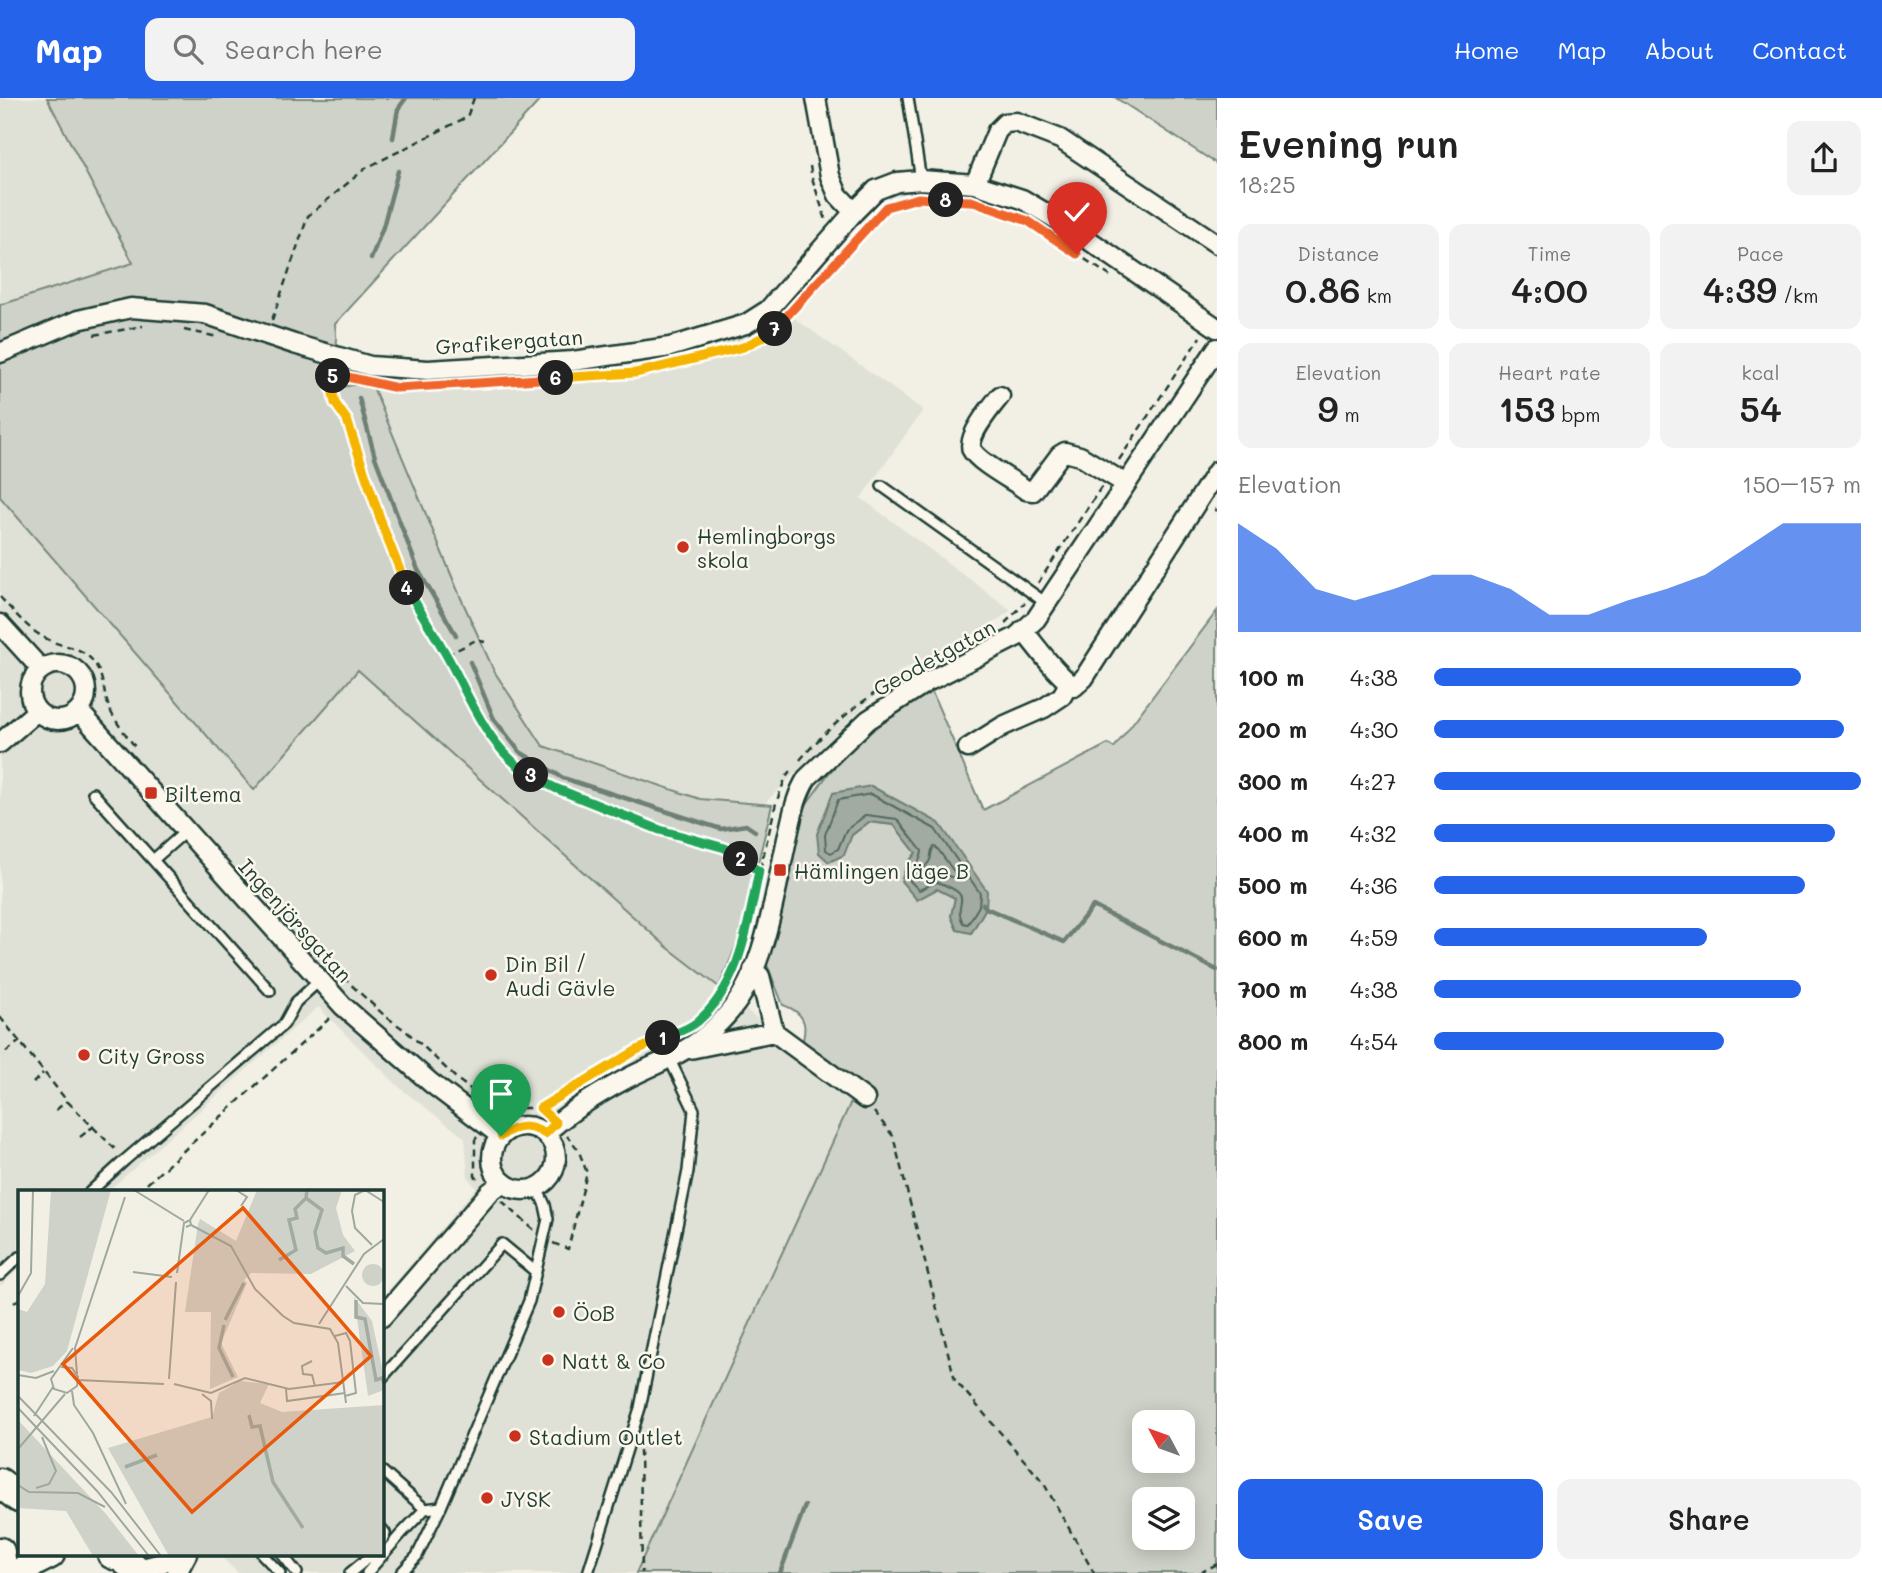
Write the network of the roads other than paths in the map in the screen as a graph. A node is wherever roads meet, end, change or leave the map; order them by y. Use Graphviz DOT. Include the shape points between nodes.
graph roads {
  1 [pos="816,98"];
  2 [pos="908,98"];
  3 [pos="921,180"];
  4 [pos="975,184"];
  5 [pos="854,212"];
  6 [pos="1217,244"];
  7 [pos="1217,328"];
  8 [pos="1217,348"];
  9 [pos="0,353"];
  10 [pos="1000,396"];
  11 [pos="1217,471"];
  12 [pos="1118,479"];
  13 [pos="882,486"];
  14 [pos="1039,598"];
  15 [pos="0,624"];
  16 [pos="1023,630"];
  17 [pos="41,669"];
  18 [pos="1069,683"];
  19 [pos="37,711"];
  20 [pos="79,711"];
  21 [pos="0,743"];
  22 [pos="968,747"];
  23 [pos="93,793"];
  24 [pos="186,831"];
  25 [pos="153,860"];
  26 [pos="753,970"];
  27 [pos="327,974"];
  28 [pos="270,991"];
  29 [pos="774,1032"];
  30 [pos="687,1049"];
  31 [pos="669,1057"];
  32 [pos="864,1099"];
  33 [pos="550,1128"];
  34 [pos="501,1136"];
  35 [pos="503,1182"];
  36 [pos="537,1188"];
  37 [pos="92,1190"];
  38 [pos="18,1258"];
  39 [pos="536,1272"];
  40 [pos="0,1275"];
  41 [pos="383,1316"];
  42 [pos="383,1377"];
  43 [pos="383,1472"];
  44 [pos="0,1483"];
  45 [pos="18,1497"];
  46 [pos="441,1507"];
  47 [pos="425,1509"];
  48 [pos="0,1552"];
  49 [pos="383,1555"];
  50 [pos="46,1556"];
  51 [pos="117,1556"];
  52 [pos="171,1556"];
  53 [pos="186,1556"];
  54 [pos="264,1556"];
  55 [pos="284,1556"];
  56 [pos="371,1556"];
  57 [pos="382,1556"];
  58 [pos="140,1571"];
  59 [pos="3,1573"];
  60 [pos="21,1573"];
  61 [pos="177,1573"];
  62 [pos="280,1573"];
  63 [pos="297,1573"];
  64 [pos="350,1573"];
  65 [pos="367,1573"];
  66 [pos="401,1573"];
  67 [pos="588,1573"];
  1 -- 5 [label="street" via="830,176 838,195"];
  2 -- 3 [label="lane"];
  3 -- 4 [label="street, Grafikergatan"];
  3 -- 5 [label="street, Grafikergatan" via="876,190"];
  4 -- 6 [label="street" via="997,131 1005,123 1016,122 1060,139"];
  4 -- 7 [label="street, Grafikergatan" via="1022,199 1071,228"];
  5 -- 9 [label="street, Grafikergatan" via="768,310 746,324 670,347 573,361 428,370 370,366 205,314 131,308 78,320"];
  8 -- 12 [label="street, Geodetgatan"];
  10 -- 12 [label="street" via="971,444 982,460 1033,491 1065,452"];
  11 -- 18 [label="street" via="1084,678 1074,687"];
  12 -- 14 [label="street, Geodetgatan"];
  13 -- 14 [label="lane"];
  14 -- 16 [label="street, Geodetgatan" via="1036,619"];
  15 -- 17 [label="street"];
  16 -- 18 [label="street"];
  16 -- 26 [label="street, Geodetgatan" via="868,720 807,778 793,811"];
  17 -- 19 [label="street" via="34,676 30,694"];
  17 -- 20 [label="street" via="67,665 82,676 86,694"];
  18 -- 22 [label="street" via="1062,696 1044,708"];
  19 -- 20 [label="street" via="53,720"];
  19 -- 21 [label="street"];
  20 -- 24 [label="street, Ingenjörsgatan"];
  23 -- 25 [label="lane"];
  24 -- 25 [label="lane"];
  24 -- 27 [label="street, Ingenjörsgatan"];
  25 -- 28 [label="lane"];
  26 -- 29 [label="street" via="760,976"];
  26 -- 30 [label="street, Geodetgatan" via="737,1002"];
  27 -- 34 [label="street, Ingenjörsgatan" via="343,1006 431,1083"];
  27 -- 37 [label="lane" via="296,1002 284,1024"];
  29 -- 30 [label="street"];
  29 -- 32 [label="street"];
  30 -- 31 [label="street, Geodetgatan"];
  31 -- 33 [label="street, Geodetgatan" via="600,1093"];
  31 -- 67 [label="lane" via="694,1110 688,1171 640,1408"];
  33 -- 34 [label="street" via="517,1127"];
  33 -- 36 [label="street" via="555,1168"];
  34 -- 35 [label="street" via="492,1154 496,1174"];
  35 -- 36 [label="street" via="519,1190"];
  35 -- 41 [label="street"];
  36 -- 39 [label="lane" via="548,1219"];
  38 -- 40 [label="lane"];
  39 -- 42 [label="lane" via="502,1244"];
  39 -- 46 [label="lane" via="529,1301"];
  43 -- 47 [label="lane"];
  44 -- 45 [label="main road"];
  46 -- 47 [label="lane"];
  46 -- 66 [label="lane" via="416,1556"];
  47 -- 49 [label="lane"];
  48 -- 59 [label="main road"];
  50 -- 60 [label="main road"];
  51 -- 58 [label="main road"];
  52 -- 58 [label="street"];
  53 -- 61 [label="street"];
  54 -- 62 [label="lane"];
  55 -- 63 [label="lane"];
  56 -- 64 [label="lane"];
  57 -- 65 [label="lane"];
}
